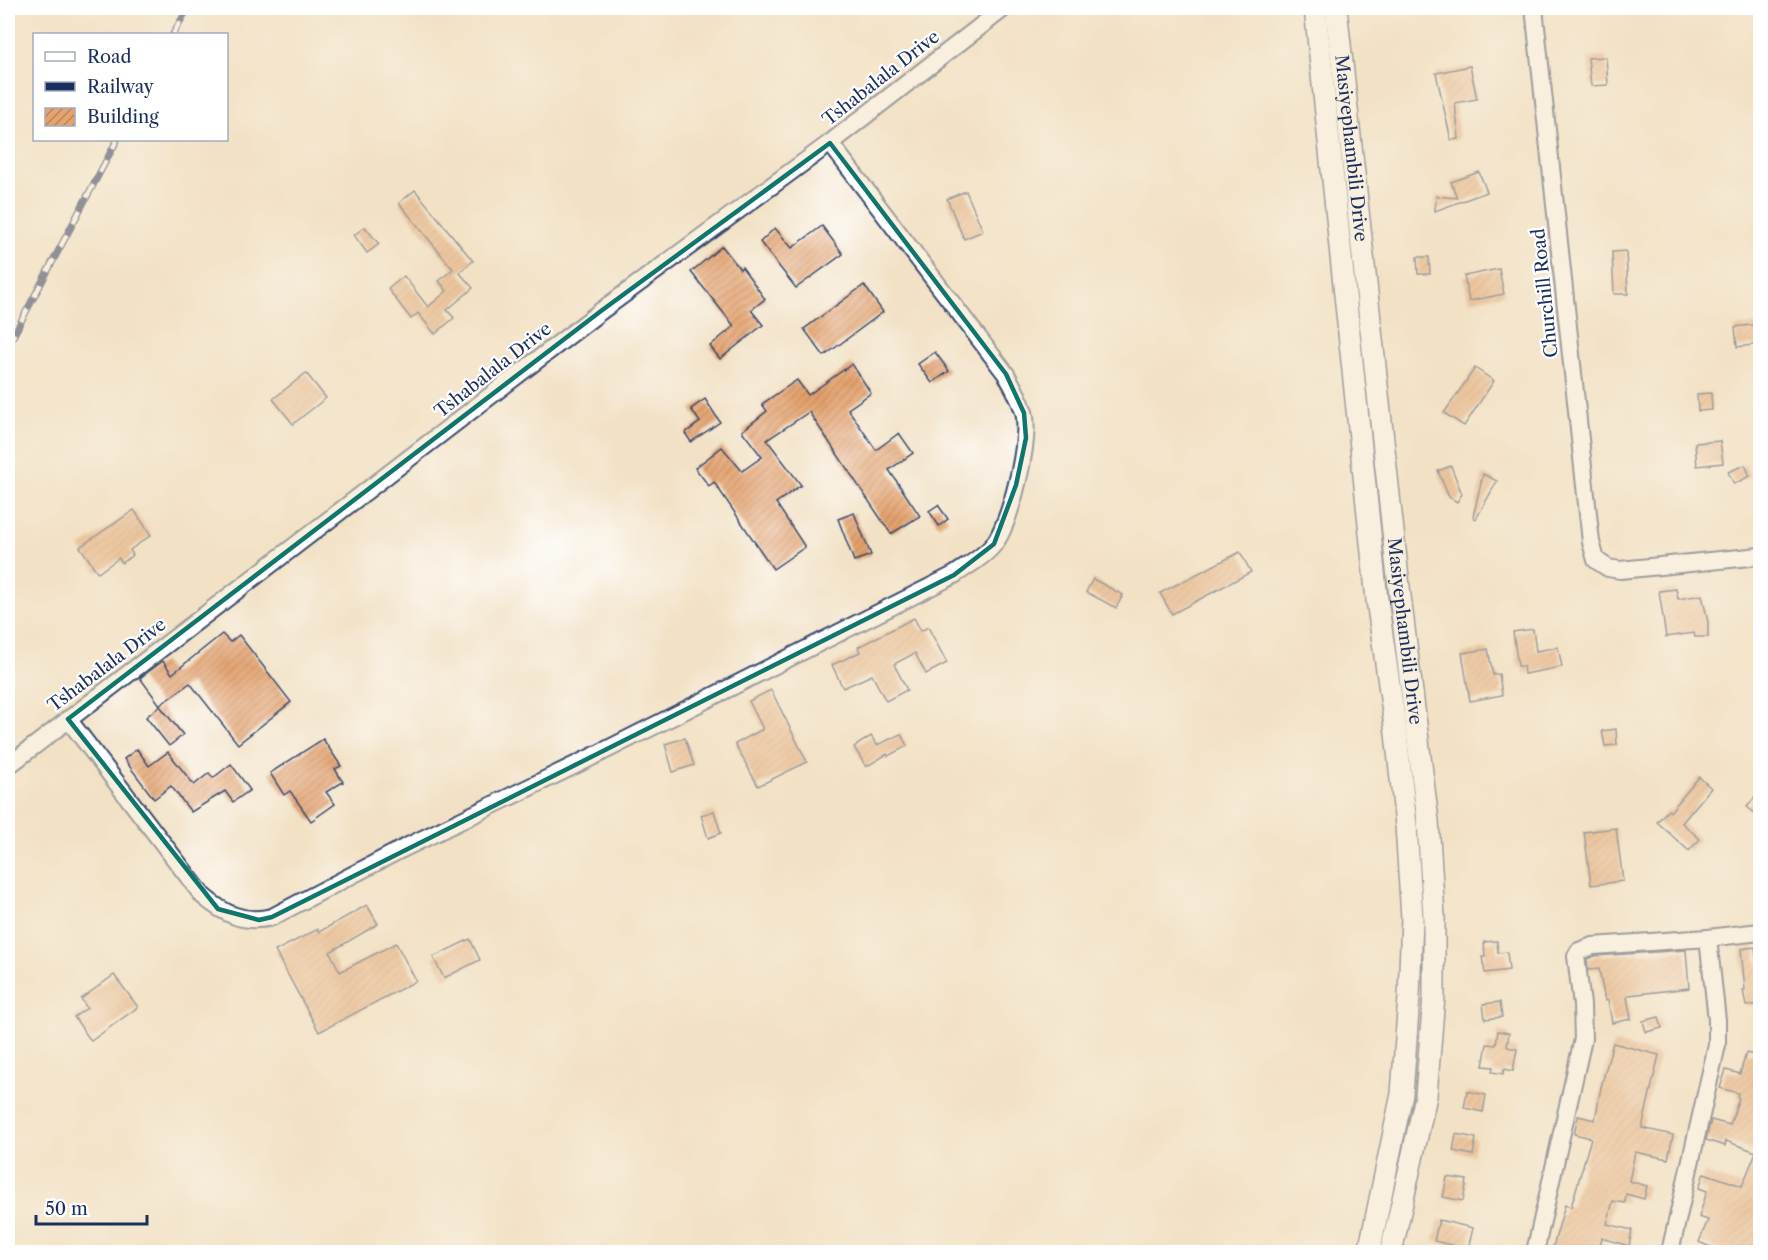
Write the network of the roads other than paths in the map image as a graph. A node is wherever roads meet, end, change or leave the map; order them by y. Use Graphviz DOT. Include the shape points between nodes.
graph roads {
  1 [pos="1004,8"];
  2 [pos="1315,8"];
  3 [pos="1336,8"];
  4 [pos="1534,8"];
  5 [pos="830,143"];
  6 [pos="1761,556"];
  7 [pos="68,719"];
  8 [pos="8,766"];
  9 [pos="1761,932"];
  10 [pos="1708,938"];
  11 [pos="1369,1252"];
  12 [pos="1391,1252"];
  13 [pos="1535,1252"];
  14 [pos="1670,1252"];
  1 -- 5 [label="street, Tshabalala Drive"];
  2 -- 11 [label="main road, Masiyephambili Drive" via="1377,600 1406,825 1412,918 1402,1094"];
  3 -- 12 [label="main road, Masiyephambili Drive" via="1428,822 1434,916 1434,996 1426,1096"];
  4 -- 6 [label="street, Churchill Road" via="1596,560 1620,570"];
  5 -- 7 [label="street, Tshabalala Drive" via="601,311"];
  5 -- 7 [label="street" via="1006,374 1024,413 1026,438 1007,516 994,544 983,555 954,575 272,917 259,920 233,916 203,896"];
  7 -- 8 [label="street, Tshabalala Drive"];
  9 -- 10 [label="street"];
  10 -- 13 [label="street" via="1593,946 1576,956 1583,1039"];
  10 -- 14 [label="street" via="1717,1045"];
}
